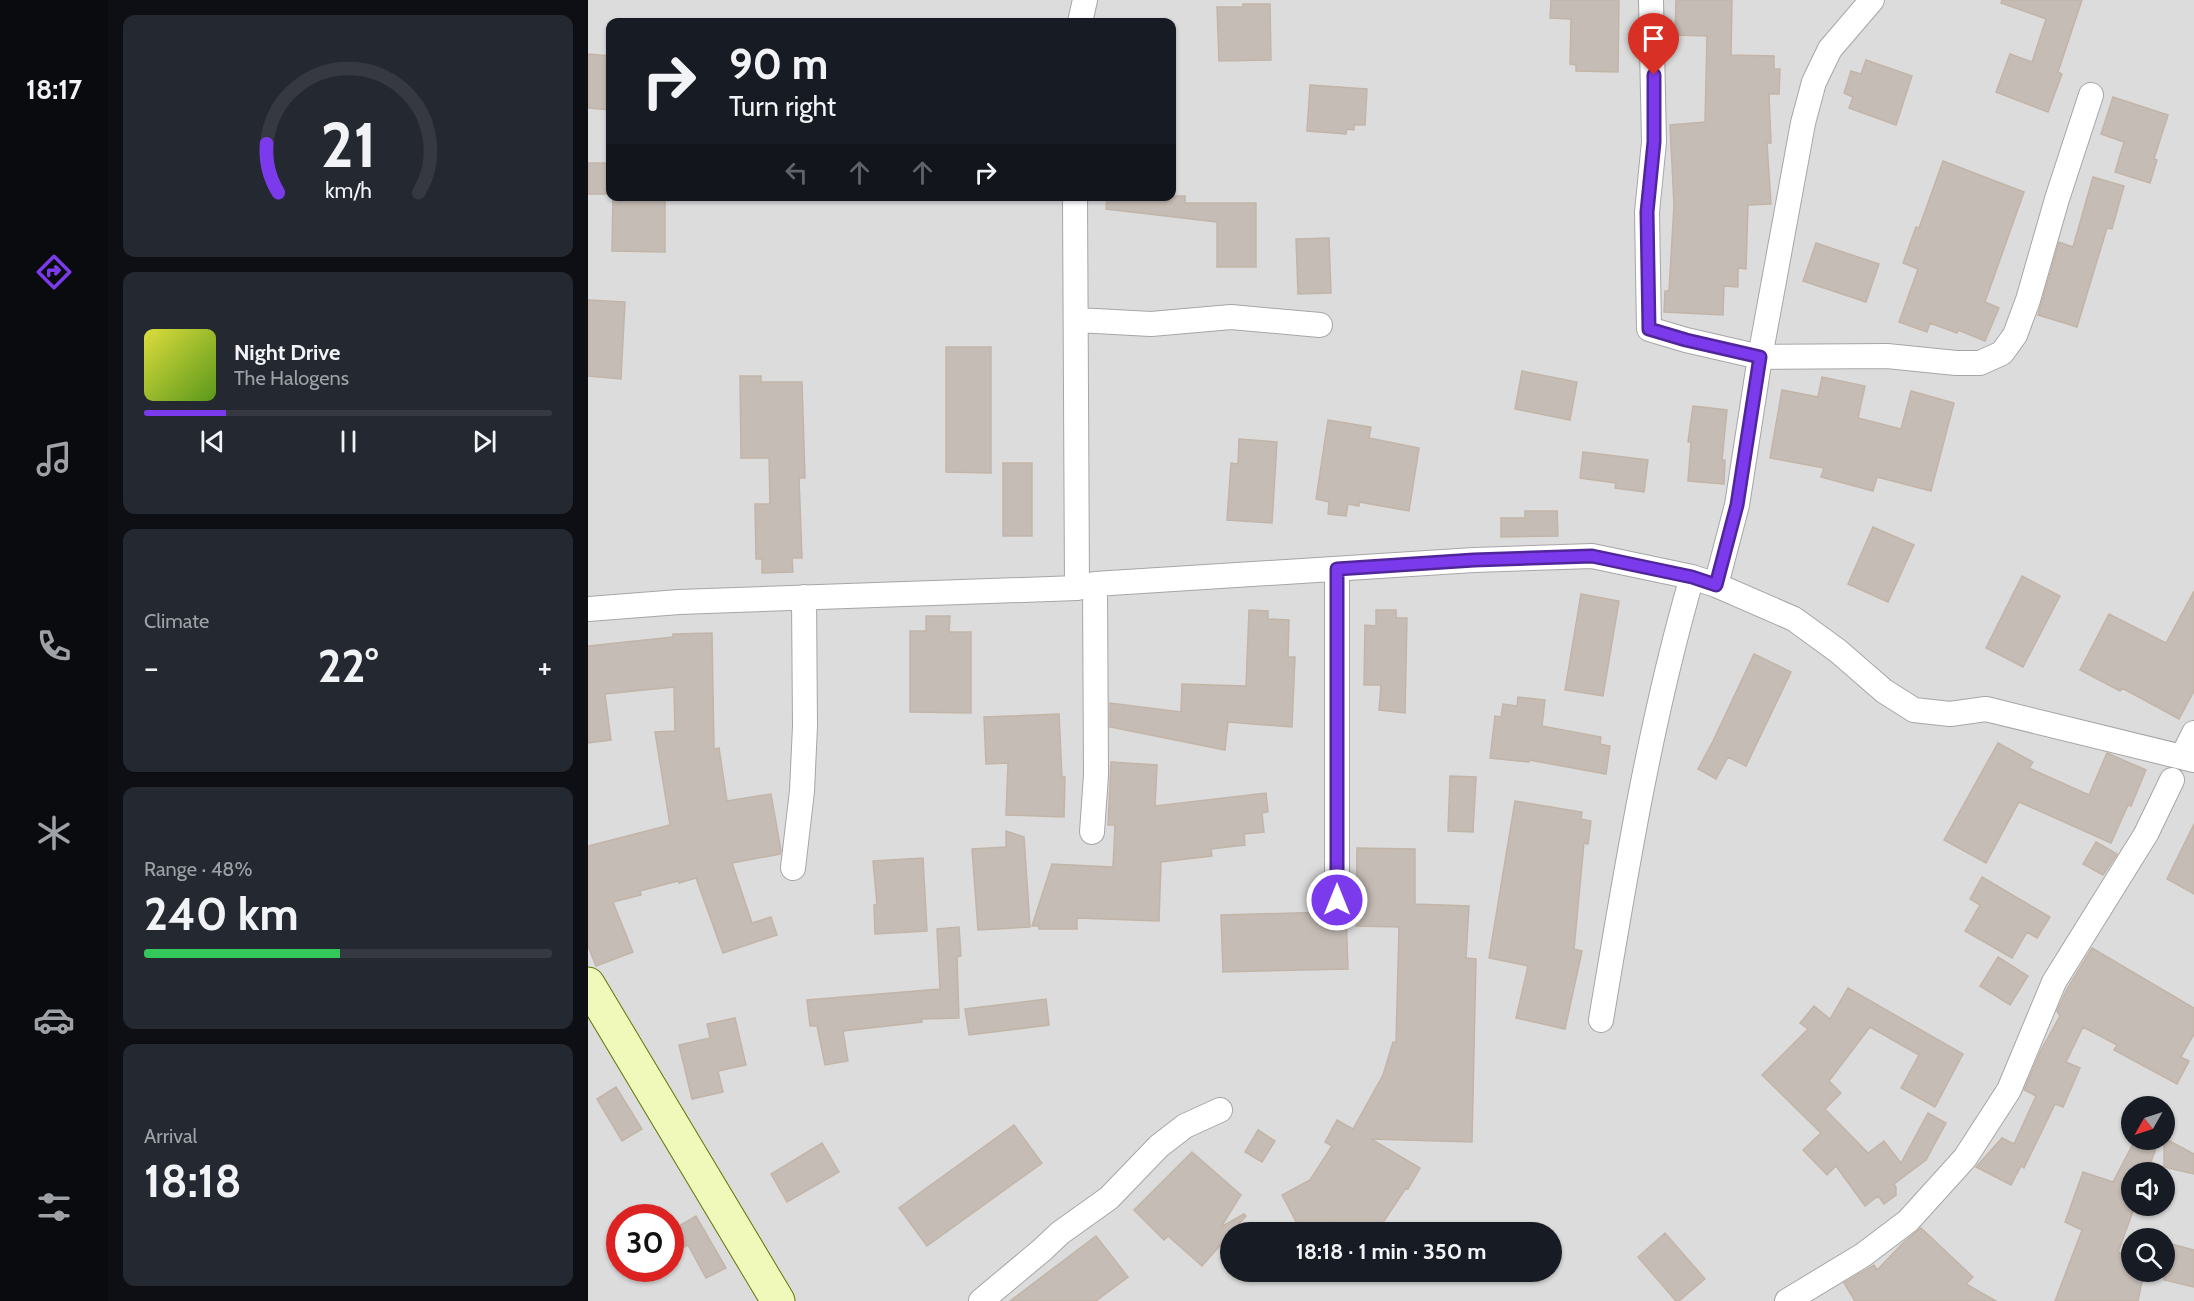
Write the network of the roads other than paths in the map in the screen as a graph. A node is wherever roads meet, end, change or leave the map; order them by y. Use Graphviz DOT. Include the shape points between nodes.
graph roads {
  1 [pos="1084,0"];
  2 [pos="1651,0"];
  3 [pos="1872,0"];
  4 [pos="1081,18"];
  5 [pos="2091,95"];
  6 [pos="1075,201"];
  7 [pos="1077,320"];
  8 [pos="1320,325"];
  9 [pos="1760,357"];
  10 [pos="1337,569"];
  11 [pos="1692,577"];
  12 [pos="1716,585"];
  13 [pos="1086,586"];
  14 [pos="804,597"];
  15 [pos="588,609"];
  16 [pos="2194,733"];
  17 [pos="2188,758"];
  18 [pos="2172,780"];
  19 [pos="1092,832"];
  20 [pos="793,868"];
  21 [pos="1337,900"];
  22 [pos="588,984"];
  23 [pos="1601,1020"];
  24 [pos="1220,1110"];
  25 [pos="778,1301"];
  26 [pos="981,1301"];
  27 [pos="1787,1301"];
  1 -- 4 [label="street"];
  2 -- 9 [label="street" via="1654,142 1647,212 1649,329"];
  3 -- 9 [label="street" via="1830,49 1814,82"];
  5 -- 9 [label="street" via="2028,300 2002,353 1980,363 1887,357"];
  6 -- 7 [label="street"];
  7 -- 8 [label="street" via="1151,324 1231,317"];
  7 -- 13 [label="street"];
  9 -- 12 [label="street" via="1737,505"];
  10 -- 11 [label="street" via="1592,556"];
  10 -- 13 [label="street"];
  10 -- 21 [label="street"];
  11 -- 12 [label="street"];
  11 -- 23 [label="street" via="1665,676 1635,814"];
  12 -- 17 [label="street" via="1794,619 1914,710 1950,714 1986,709"];
  13 -- 14 [label="street"];
  13 -- 19 [label="street" via="1096,775"];
  14 -- 15 [label="street"];
  14 -- 20 [label="street" via="805,726"];
  16 -- 17 [label="street"];
  18 -- 27 [label="street" via="2145,834 2054,982 2009,1090 1965,1158 1908,1221 1863,1255"];
  22 -- 25 [label="street"];
  24 -- 26 [label="street" via="1185,1126 1159,1146 1109,1198 1060,1233"];
}
